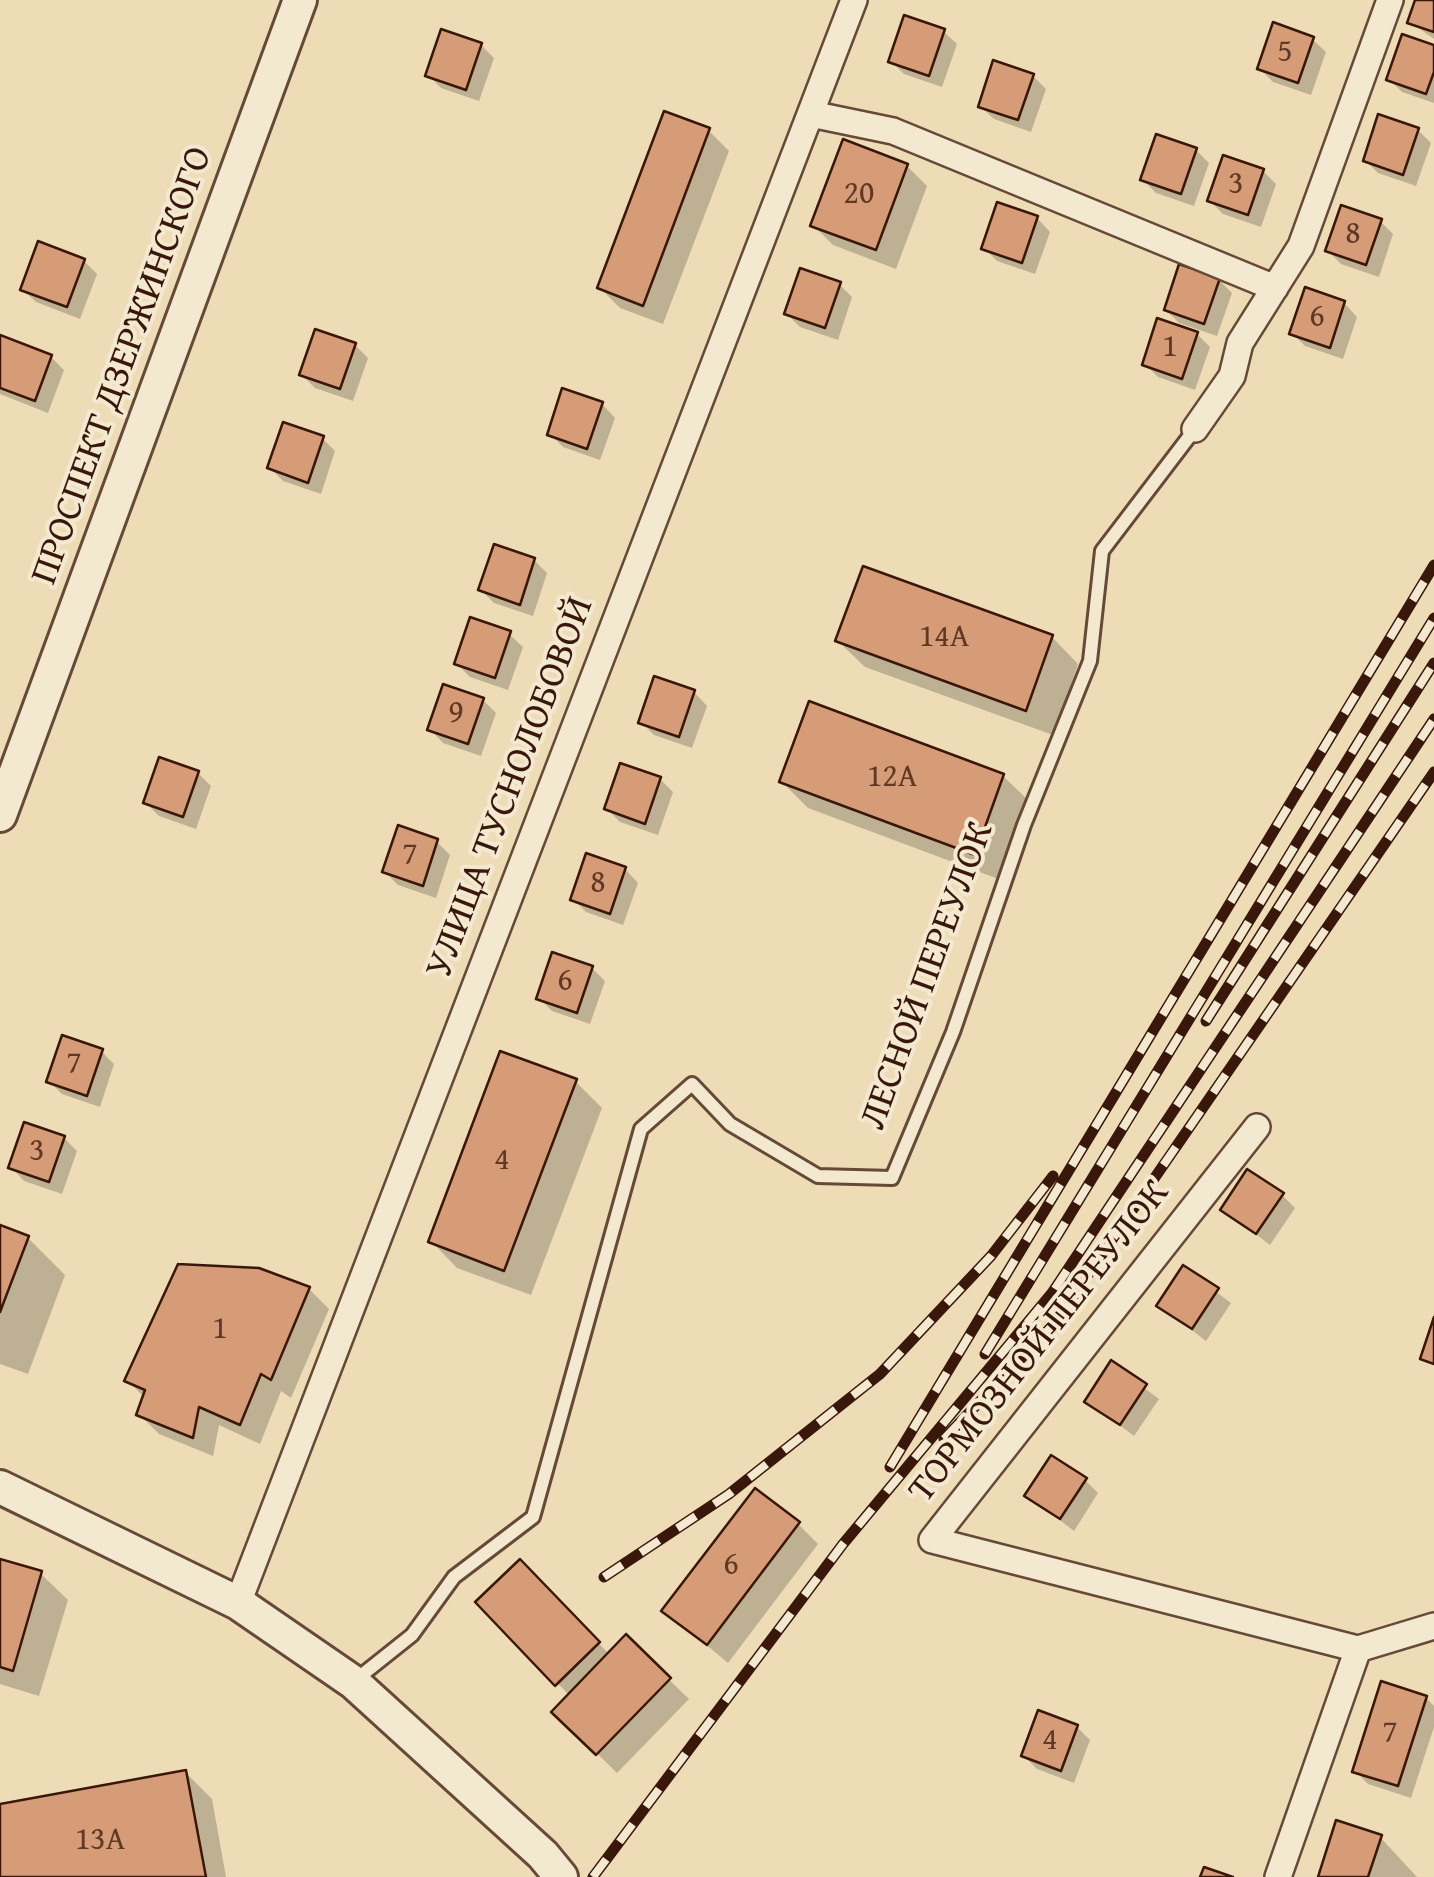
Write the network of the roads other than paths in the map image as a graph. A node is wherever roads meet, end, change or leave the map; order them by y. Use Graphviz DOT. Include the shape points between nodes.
graph roads {
  1 [pos="300,0"];
  2 [pos="854,0"];
  3 [pos="1390,0"];
  4 [pos="811,114"];
  5 [pos="1275,288"];
  6 [pos="1195,429"];
  7 [pos="0,815"];
  8 [pos="1257,1128"];
  9 [pos="0,1487"];
  10 [pos="238,1603"];
  11 [pos="1434,1626"];
  12 [pos="1358,1649"];
  13 [pos="353,1682"];
  14 [pos="560,1877"];
  15 [pos="1278,1877"];
  1 -- 7 [label="street, ПРОСПЕКТ ДЗЕРЖИНСКОГО"];
  2 -- 4 [label="street, УЛИЦА ТУСНОЛОБОВОЙ"];
  3 -- 5 [label="street, ЛЕСНОЙ ПЕРЕУЛОК" via="1301,246"];
  4 -- 5 [label="street" via="893,131"];
  4 -- 10 [label="street, УЛИЦА ТУСНОЛОБОВОЙ"];
  5 -- 6 [label="street, ЛЕСНОЙ ПЕРЕУЛОК" via="1240,342 1232,376"];
  6 -- 13 [label="lane, ЛЕСНОЙ ПЕРЕУЛОК" via="1102,551 1090,661 1024,825 954,1032 892,1178 818,1176 730,1124 692,1084 641,1129 532,1518 454,1577 412,1635"];
  8 -- 12 [label="street, ТОРМОЗНОЙ ПЕРЕУЛОК" via="932,1540"];
  9 -- 10 [label="street"];
  10 -- 13 [label="street"];
  11 -- 12 [label="street"];
  12 -- 15 [label="street"];
  13 -- 14 [label="street"];
}
